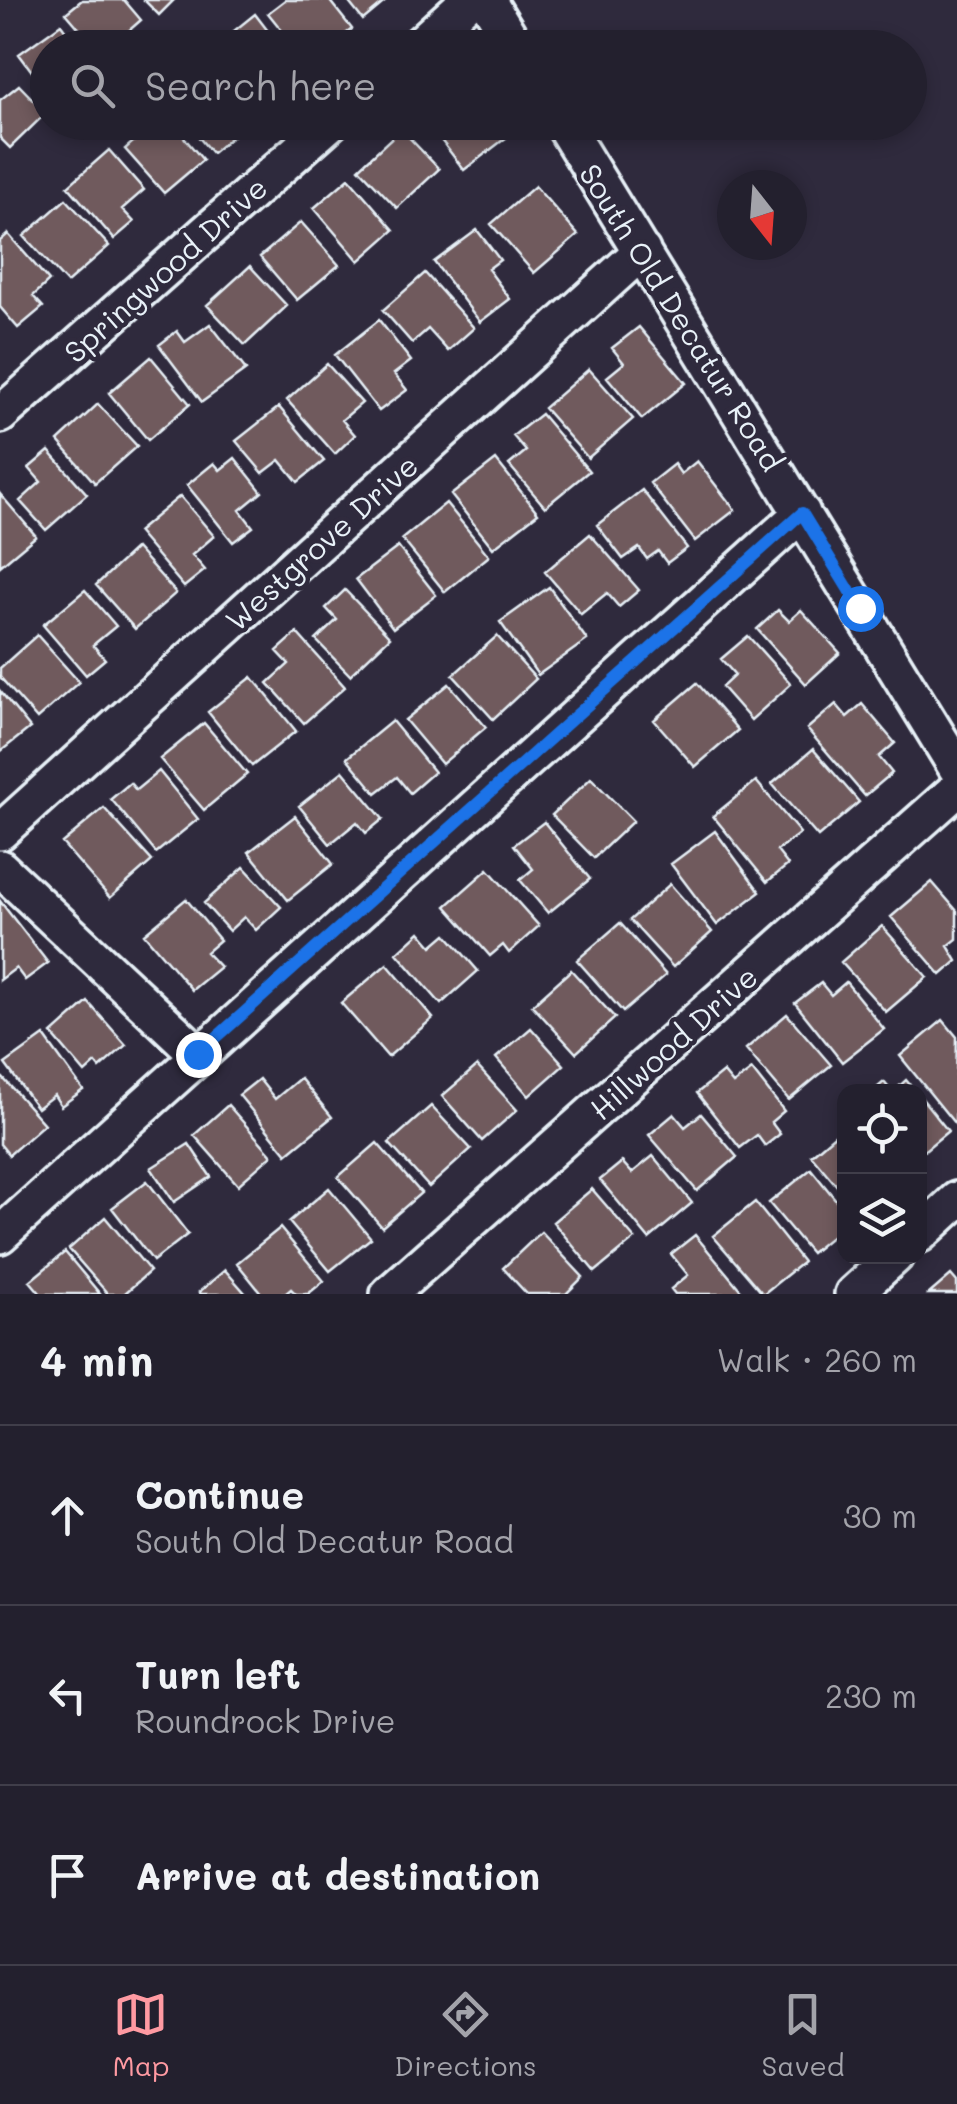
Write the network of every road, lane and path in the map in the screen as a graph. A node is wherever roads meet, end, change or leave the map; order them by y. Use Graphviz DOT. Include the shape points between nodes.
graph roads {
  1 [pos="469,0"];
  2 [pos="486,0"];
  3 [pos="436,30"];
  4 [pos="505,30"];
  5 [pos="311,140"];
  6 [pos="573,140"];
  7 [pos="642,252"];
  8 [pos="0,415"];
  9 [pos="802,513"];
  10 [pos="957,768"];
  11 [pos="957,789"];
  12 [pos="0,832"];
  13 [pos="0,868"];
  14 [pos="198,1054"];
  15 [pos="957,1200"];
  16 [pos="927,1228"];
  17 [pos="0,1235"];
  18 [pos="886,1264"];
  19 [pos="389,1294"];
  20 [pos="853,1294"];
  1 -- 3 [label="street"];
  2 -- 4 [label="street"];
  5 -- 8 [label="street, Springwood Drive"];
  6 -- 7 [label="street, South Old Decatur Road"];
  7 -- 9 [label="street, South Old Decatur Road"];
  7 -- 12 [label="street, Westgrove Drive"];
  9 -- 10 [label="street, South Old Decatur Road"];
  9 -- 14 [label="street"];
  11 -- 19 [label="street, Hillwood Drive"];
  13 -- 14 [label="street"];
  14 -- 17 [label="street"];
  15 -- 16 [label="street"];
  18 -- 20 [label="street"];
}
